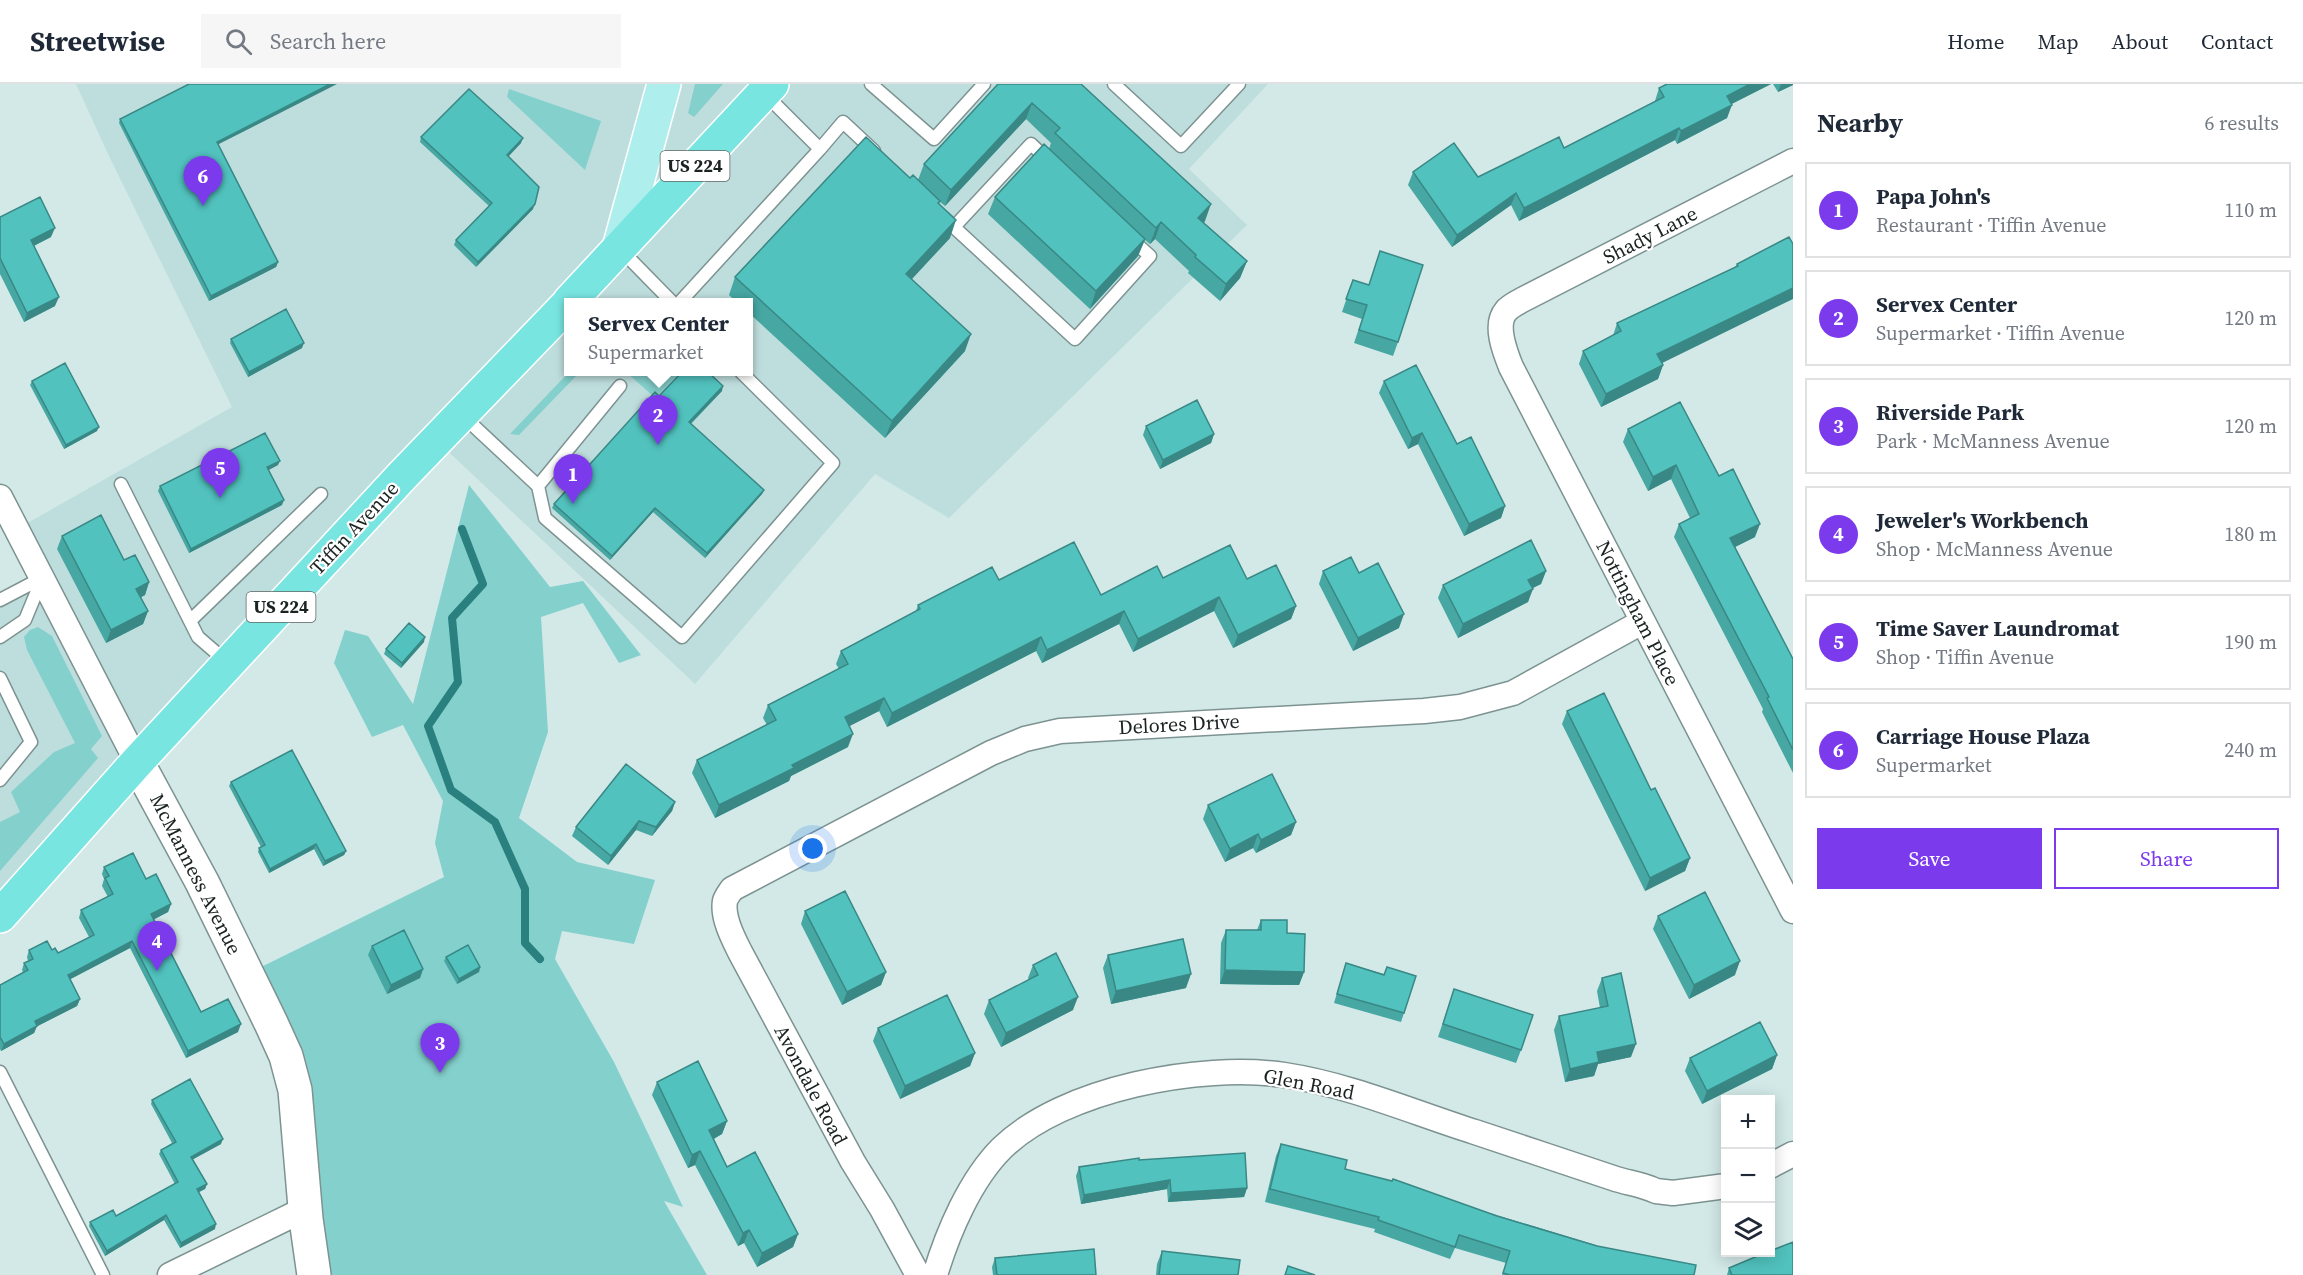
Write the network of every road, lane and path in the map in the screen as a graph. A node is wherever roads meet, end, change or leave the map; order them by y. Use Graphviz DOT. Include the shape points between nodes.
graph roads {
  1 [pos="664,84"];
  2 [pos="871,84"];
  3 [pos="1114,84"];
  4 [pos="1239,84"];
  5 [pos="976,87"];
  6 [pos="768,89"];
  7 [pos="820,149"];
  8 [pos="1793,161"];
  9 [pos="886,163"];
  10 [pos="1057,168"];
  11 [pos="937,211"];
  12 [pos="954,227"];
  13 [pos="1124,232"];
  14 [pos="619,248"];
  15 [pos="574,298"];
  16 [pos="667,298"];
  17 [pos="685,298"];
  18 [pos="564,308"];
  19 [pos="1507,310"];
  20 [pos="745,376"];
  21 [pos="620,386"];
  22 [pos="461,415"];
  23 [pos="121,484"];
  24 [pos="538,486"];
  25 [pos="321,494"];
  26 [pos="0,497"];
  27 [pos="42,578"];
  28 [pos="0,600"];
  29 [pos="190,621"];
  30 [pos="1642,622"];
  31 [pos="0,637"];
  32 [pos="229,663"];
  33 [pos="0,678"];
  34 [pos="137,762"];
  35 [pos="0,780"];
  36 [pos="732,889"];
  37 [pos="1793,911"];
  38 [pos="0,916"];
  39 [pos="0,1072"];
  40 [pos="1793,1154"];
  41 [pos="1775,1163"];
  42 [pos="1721,1187"];
  43 [pos="305,1209"];
  44 [pos="103,1275"];
  45 [pos="170,1275"];
  46 [pos="314,1275"];
  47 [pos="918,1275"];
  48 [pos="935,1275"];
  1 -- 14 [label="main road"];
  2 -- 5 [label="lane" via="934,140"];
  3 -- 4 [label="lane" via="1181,146"];
  6 -- 7 [label="lane"];
  6 -- 14 [label="highway, Tiffin Avenue / US 224"];
  7 -- 9 [label="lane" via="843,122"];
  7 -- 17 [label="lane"];
  8 -- 19 [label="street, Shady Lane"];
  10 -- 12 [label="lane" via="1031,144"];
  11 -- 12 [label="lane"];
  12 -- 13 [label="lane" via="1075,339 1150,256"];
  14 -- 15 [label="highway, Tiffin Avenue / US 224"];
  14 -- 16 [label="lane"];
  18 -- 22 [label="highway, Tiffin Avenue / US 224"];
  19 -- 30 [label="street, Nottingham Place" via="1501,327 1511,367"];
  20 -- 24 [label="lane" via="833,463 682,637 545,518"];
  21 -- 24 [label="lane"];
  22 -- 24 [label="lane"];
  22 -- 32 [label="highway, Tiffin Avenue / US 224"];
  23 -- 29 [label="lane"];
  25 -- 29 [label="lane"];
  26 -- 27 [label="street, McManness Avenue"];
  27 -- 28 [label="lane"];
  27 -- 31 [label="lane" via="25,620"];
  27 -- 34 [label="street, McManness Avenue"];
  29 -- 32 [label="lane" via="198,637"];
  30 -- 36 [label="street, Delores Drive" via="1513,693 1460,707 1060,731 1025,739"];
  30 -- 37 [label="street, Nottingham Place"];
  32 -- 34 [label="highway, Tiffin Avenue / US 224"];
  33 -- 35 [label="lane" via="31,742"];
  34 -- 38 [label="highway, Tiffin Avenue / US 224"];
  34 -- 43 [label="main road, McManness Avenue" via="202,882 286,1056 295,1090"];
  36 -- 47 [label="street, Avondale Road" via="725,901 726,912 740,952"];
  39 -- 44 [label="lane"];
  40 -- 41 [label="street"];
  42 -- 48 [label="street, Glen Road" via="1673,1193 1656,1191 1320,1082 1283,1075 1191,1075 1082,1100 1033,1125 1004,1146 981,1175 954,1224"];
  43 -- 45 [label="street"];
  43 -- 46 [label="main road, McManness Avenue"];
}
